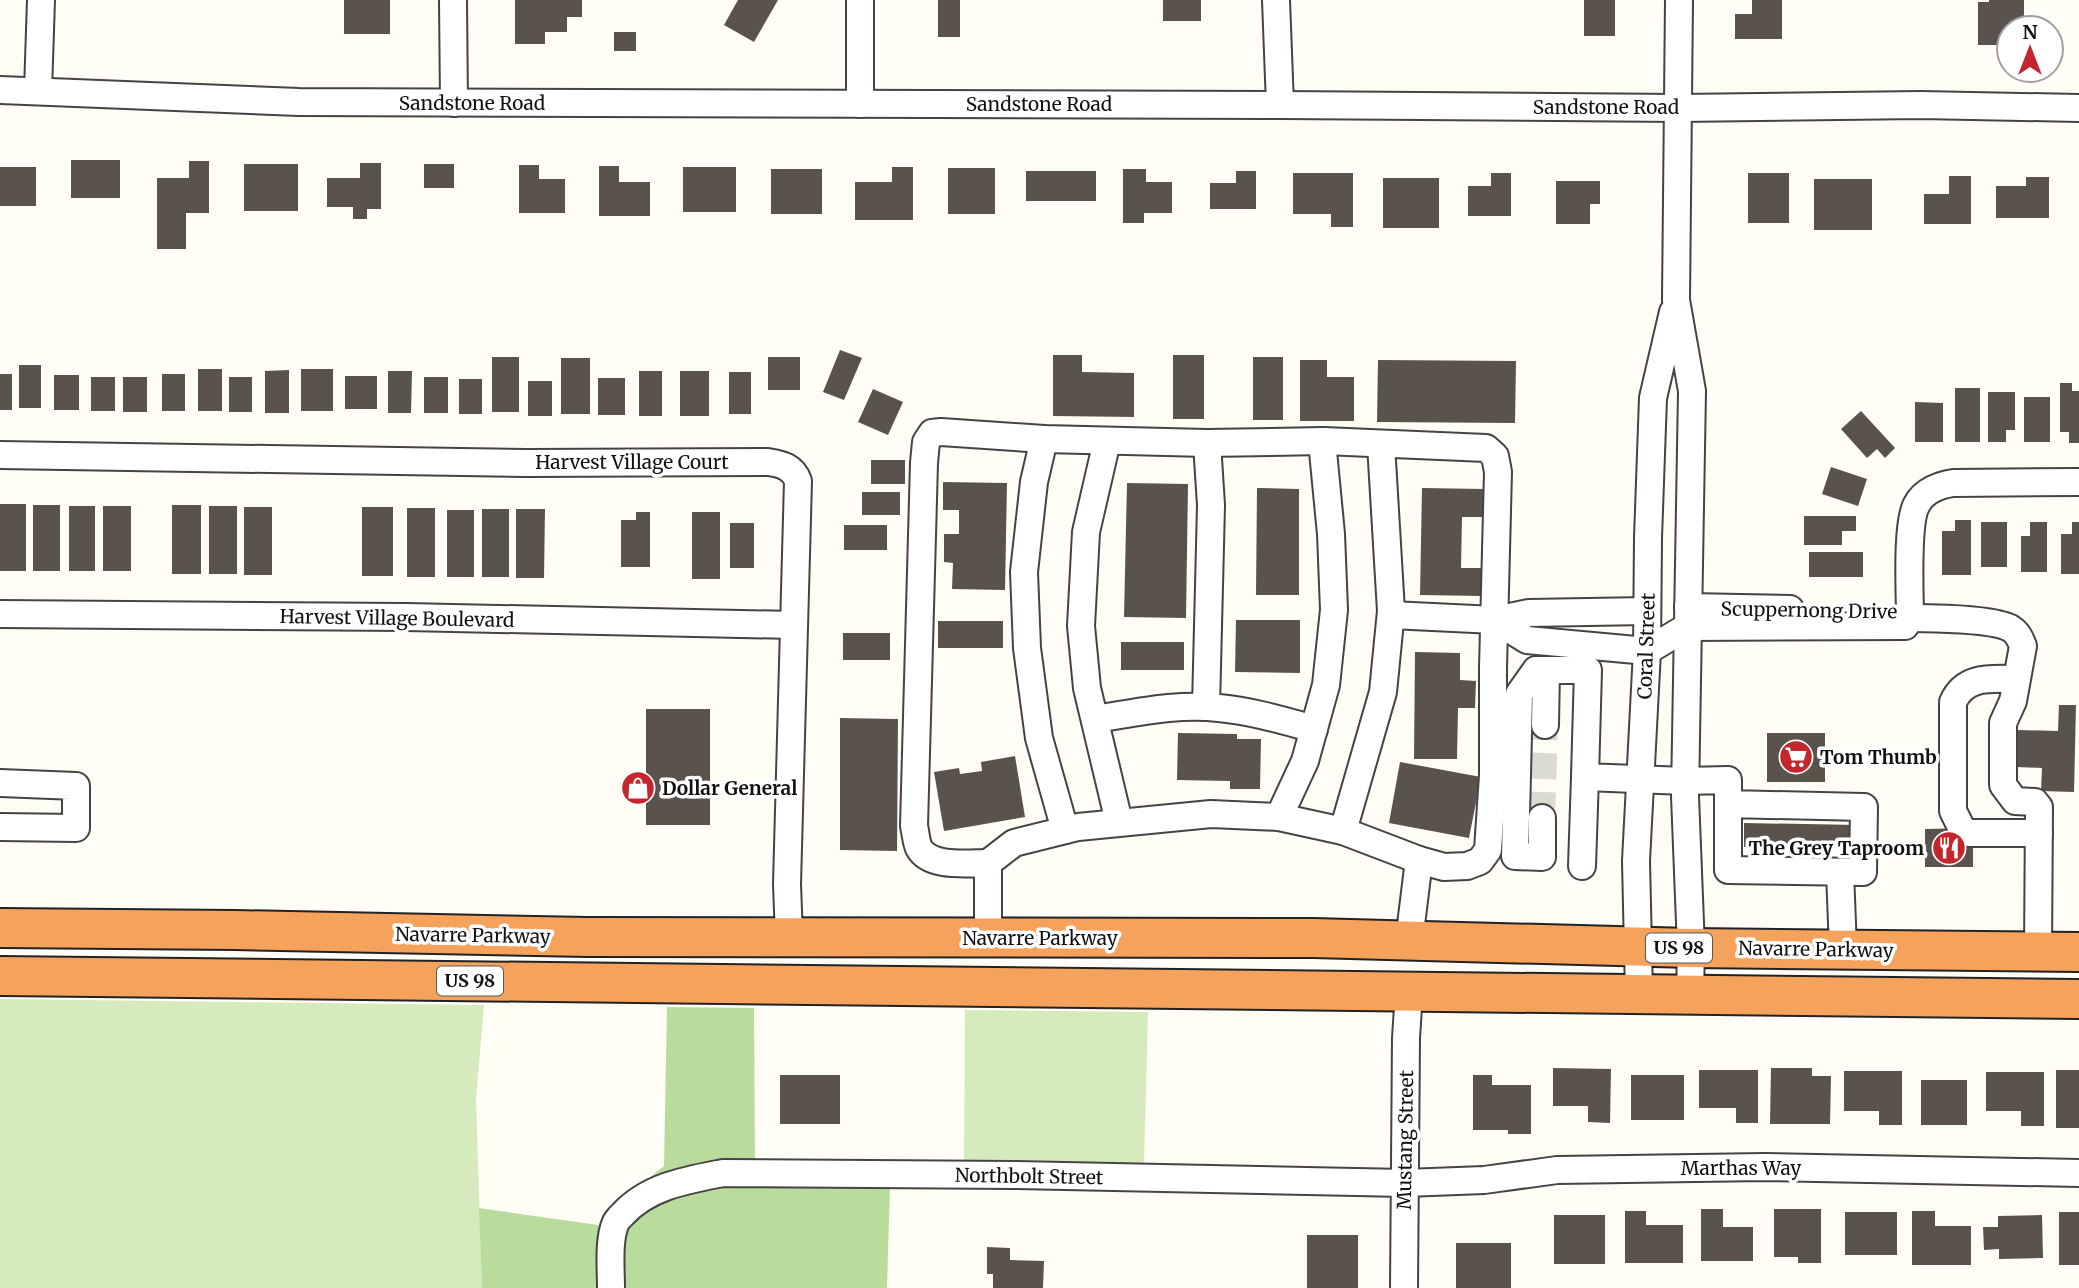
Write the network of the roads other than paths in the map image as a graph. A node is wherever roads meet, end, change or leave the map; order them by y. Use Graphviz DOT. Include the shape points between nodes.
graph roads {
  1 [pos="41,0"];
  2 [pos="453,0"];
  3 [pos="860,0"];
  4 [pos="1276,0"];
  5 [pos="1679,0"];
  6 [pos="0,90"];
  7 [pos="38,92"];
  8 [pos="454,103"];
  9 [pos="860,104"];
  10 [pos="1280,104"];
  11 [pos="1679,108"];
  12 [pos="2079,108"];
  13 [pos="1676,300"];
  14 [pos="1044,439"];
  15 [pos="1107,441"];
  16 [pos="1322,441"];
  17 [pos="1207,443"];
  18 [pos="1381,444"];
  19 [pos="0,455"];
  20 [pos="2079,482"];
  21 [pos="1647,611"];
  22 [pos="0,614"];
  23 [pos="1391,615"];
  24 [pos="1687,617"];
  25 [pos="1910,618"];
  26 [pos="1495,621"];
  27 [pos="793,625"];
  28 [pos="1647,651"];
  29 [pos="1546,670"];
  30 [pos="2017,679"];
  31 [pos="1206,707"];
  32 [pos="1095,719"];
  33 [pos="1545,725"];
  34 [pos="1314,729"];
  35 [pos="1585,777"];
  36 [pos="1640,779"];
  37 [pos="1685,780"];
  38 [pos="0,783"];
  39 [pos="1728,804"];
  40 [pos="1279,817"];
  41 [pos="1542,818"];
  42 [pos="1119,822"];
  43 [pos="0,827"];
  44 [pos="1065,830"];
  45 [pos="1343,831"];
  46 [pos="2039,834"];
  47 [pos="1419,860"];
  48 [pos="988,863"];
  49 [pos="1582,866"];
  50 [pos="1840,872"];
  51 [pos="0,928"];
  52 [pos="789,938"];
  53 [pos="988,938"];
  54 [pos="1078,938"];
  55 [pos="1409,941"];
  56 [pos="1636,947"];
  57 [pos="1691,948"];
  58 [pos="1843,949"];
  59 [pos="2038,951"];
  60 [pos="2079,951"];
  61 [pos="0,976"];
  62 [pos="905,986"];
  63 [pos="1002,987"];
  64 [pos="1409,992"];
  65 [pos="1639,994"];
  66 [pos="1690,995"];
  67 [pos="2079,999"];
  68 [pos="2079,1173"];
  69 [pos="1405,1183"];
  70 [pos="611,1288"];
  71 [pos="1404,1288"];
  1 -- 7 [label="street"];
  2 -- 8 [label="street"];
  3 -- 9 [label="street"];
  4 -- 10 [label="street"];
  5 -- 11 [label="street, Coral Street"];
  6 -- 7 [label="street, Sandstone Road"];
  7 -- 8 [label="street, Sandstone Road"];
  8 -- 9 [label="street, Sandstone Road"];
  9 -- 10 [label="street, Sandstone Road"];
  10 -- 11 [label="street, Sandstone Road"];
  11 -- 12 [label="street, Sandstone Road" via="1921,104"];
  11 -- 13 [label="street, Coral Street"];
  13 -- 21 [label="street, Coral Street" via="1653,398"];
  13 -- 24 [label="street, Coral Street" via="1692,391"];
  14 -- 15 [label="street"];
  14 -- 44 [label="street" via="1024,572 1027,648 1039,738"];
  14 -- 48 [label="street" via="941,432 932,433 926,442 914,827 918,846 935,862"];
  15 -- 17 [label="street"];
  15 -- 32 [label="street" via="1086,532 1081,626"];
  16 -- 17 [label="street"];
  16 -- 18 [label="street"];
  16 -- 34 [label="street" via="1334,610 1326,685"];
  17 -- 31 [label="street" via="1211,505"];
  18 -- 23 [label="street"];
  18 -- 26 [label="street" via="1486,448 1495,456"];
  19 -- 27 [label="street, Harvest Village Court" via="779,464 795,472 798,481"];
  20 -- 25 [label="street" via="1954,483 1926,494 1916,505 1911,531"];
  21 -- 26 [label="street" via="1529,613"];
  21 -- 28 [label="street, Coral Street"];
  22 -- 27 [label="street, Harvest Village Boulevard"];
  23 -- 26 [label="street"];
  23 -- 45 [label="street" via="1383,692"];
  24 -- 25 [label="street, Scuppernong Drive" via="1906,611"];
  24 -- 28 [label="street"];
  24 -- 37 [label="street, Coral Street"];
  25 -- 30 [label="street" via="2010,628 2023,646"];
  26 -- 28 [label="street" via="1527,640"];
  26 -- 47 [label="street" via="1488,850 1480,861 1467,866 1444,867"];
  27 -- 52 [label="street, Harvest Village Court"];
  28 -- 36 [label="street, Coral Street"];
  29 -- 33 [label="street"];
  29 -- 35 [label="street" via="1588,670"];
  29 -- 41 [label="street" via="1536,670 1519,694 1515,856 1542,857"];
  30 -- 46 [label="street" via="2003,723 2003,785 2015,801 2038,804"];
  30 -- 46 [label="street" via="1978,680 1965,686 1953,702 1953,811 1962,829 1969,832"];
  31 -- 32 [label="street"];
  31 -- 34 [label="street"];
  32 -- 42 [label="street"];
  34 -- 40 [label="street"];
  35 -- 36 [label="street"];
  35 -- 49 [label="street"];
  36 -- 37 [label="street"];
  36 -- 56 [label="street, Coral Street"];
  37 -- 39 [label="street" via="1728,780"];
  37 -- 57 [label="street, Coral Street"];
  38 -- 43 [label="street" via="76,786 76,828"];
  39 -- 50 [label="street" via="1728,870"];
  39 -- 50 [label="street" via="1864,807 1863,872"];
  40 -- 42 [label="street" via="1211,814"];
  40 -- 45 [label="street"];
  42 -- 44 [label="street"];
  44 -- 48 [label="street" via="1014,843"];
  45 -- 47 [label="street"];
  46 -- 59 [label="street"];
  47 -- 55 [label="street"];
  48 -- 53 [label="street"];
  50 -- 58 [label="street"];
  51 -- 52 [label="highway, Navarre Parkway / US 98"];
  52 -- 53 [label="highway, Navarre Parkway / US 98"];
  53 -- 54 [label="highway, Navarre Parkway / US 98"];
  53 -- 62 [label="highway" via="966,959"];
  54 -- 55 [label="highway, Navarre Parkway / US 98"];
  54 -- 63 [label="highway" via="1015,963 1005,974"];
  55 -- 56 [label="highway, Navarre Parkway / US 98"];
  56 -- 57 [label="highway, Navarre Parkway / US 98"];
  56 -- 65 [label="street, Coral Street"];
  57 -- 58 [label="highway, Navarre Parkway / US 98"];
  57 -- 66 [label="street, Coral Street"];
  58 -- 59 [label="highway, Navarre Parkway / US 98"];
  59 -- 60 [label="highway, Navarre Parkway / US 98"];
  61 -- 62 [label="highway, US 98"];
  62 -- 63 [label="highway, US 98"];
  63 -- 64 [label="highway, US 98"];
  64 -- 65 [label="highway, US 98"];
  64 -- 69 [label="street, Mustang Street"];
  65 -- 66 [label="highway, US 98"];
  66 -- 67 [label="highway, US 98"];
  68 -- 69 [label="street, Marthas Way" via="1765,1167 1557,1170 1484,1180"];
  69 -- 70 [label="street, Northbolt Street" via="723,1173 683,1180 634,1202 616,1222"];
  69 -- 71 [label="street, Mustang Street"];
}
